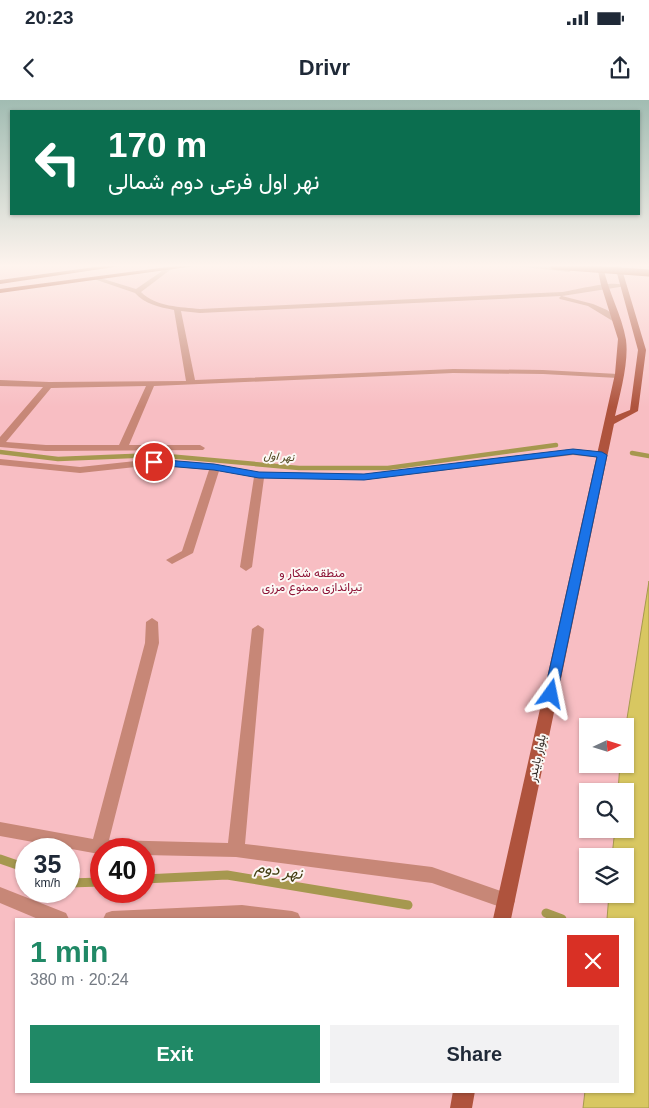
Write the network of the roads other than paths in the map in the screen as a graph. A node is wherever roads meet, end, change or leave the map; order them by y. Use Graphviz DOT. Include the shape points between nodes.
graph roads {
  1 [pos="178,313"];
  2 [pos="607,313"];
  3 [pos="613,313"];
  4 [pos="631,313"];
  5 [pos="616,321"];
  6 [pos="618,376"];
  7 [pos="0,383"];
  8 [pos="191,383"];
  9 [pos="151,384"];
  10 [pos="49,385"];
  11 [pos="611,422"];
  12 [pos="0,444"];
  13 [pos="123,448"];
  14 [pos="200,448"];
  15 [pos="602,455"];
  16 [pos="0,462"];
  17 [pos="214,467"];
  18 [pos="259,475"];
  19 [pos="172,560"];
  20 [pos="246,567"];
  21 [pos="152,622"];
  22 [pos="258,629"];
  23 [pos="0,829"];
  24 [pos="101,838"];
  25 [pos="90,845"];
  26 [pos="155,848"];
  27 [pos="236,850"];
  28 [pos="0,895"];
  29 [pos="506,900"];
  30 [pos="58,918"];
  31 [pos="134,918"];
  32 [pos="284,918"];
  33 [pos="502,918"];
  34 [pos="464,1093"];
  35 [pos="461,1108"];
  1 -- 8 [label="street"];
  2 -- 5 [label="street"];
  3 -- 5 [label="street, بلوار بایندر"];
  4 -- 11 [label="street" via="642,350 634,411"];
  5 -- 6 [label="street, بلوار بایندر" via="623,342"];
  6 -- 8 [label="street" via="453,371"];
  6 -- 11 [label="street, بلوار بایندر"];
  7 -- 10 [label="street"];
  8 -- 9 [label="street"];
  9 -- 10 [label="street"];
  9 -- 13 [label="street"];
  10 -- 12 [label="street"];
  11 -- 15 [label="street, بلوار بایندر"];
  12 -- 13 [label="street" via="46,448"];
  13 -- 14 [label="street"];
  15 -- 18 [label="street" via="573,452 364,477"];
  15 -- 29 [label="street, بلوار بایندر"];
  16 -- 17 [label="street" via="80,470 154,462"];
  17 -- 18 [label="street"];
  17 -- 19 [label="street" via="187,553"];
  18 -- 20 [label="street"];
  21 -- 24 [label="street" via="152,643"];
  22 -- 27 [label="street"];
  23 -- 25 [label="street"];
  26 -- 27 [label="street"];
  27 -- 29 [label="street" via="432,875"];
  28 -- 30 [label="street"];
  29 -- 33 [label="street, بلوار بایندر"];
  31 -- 32 [label="street" via="242,913"];
  34 -- 35 [label="street"];
}
